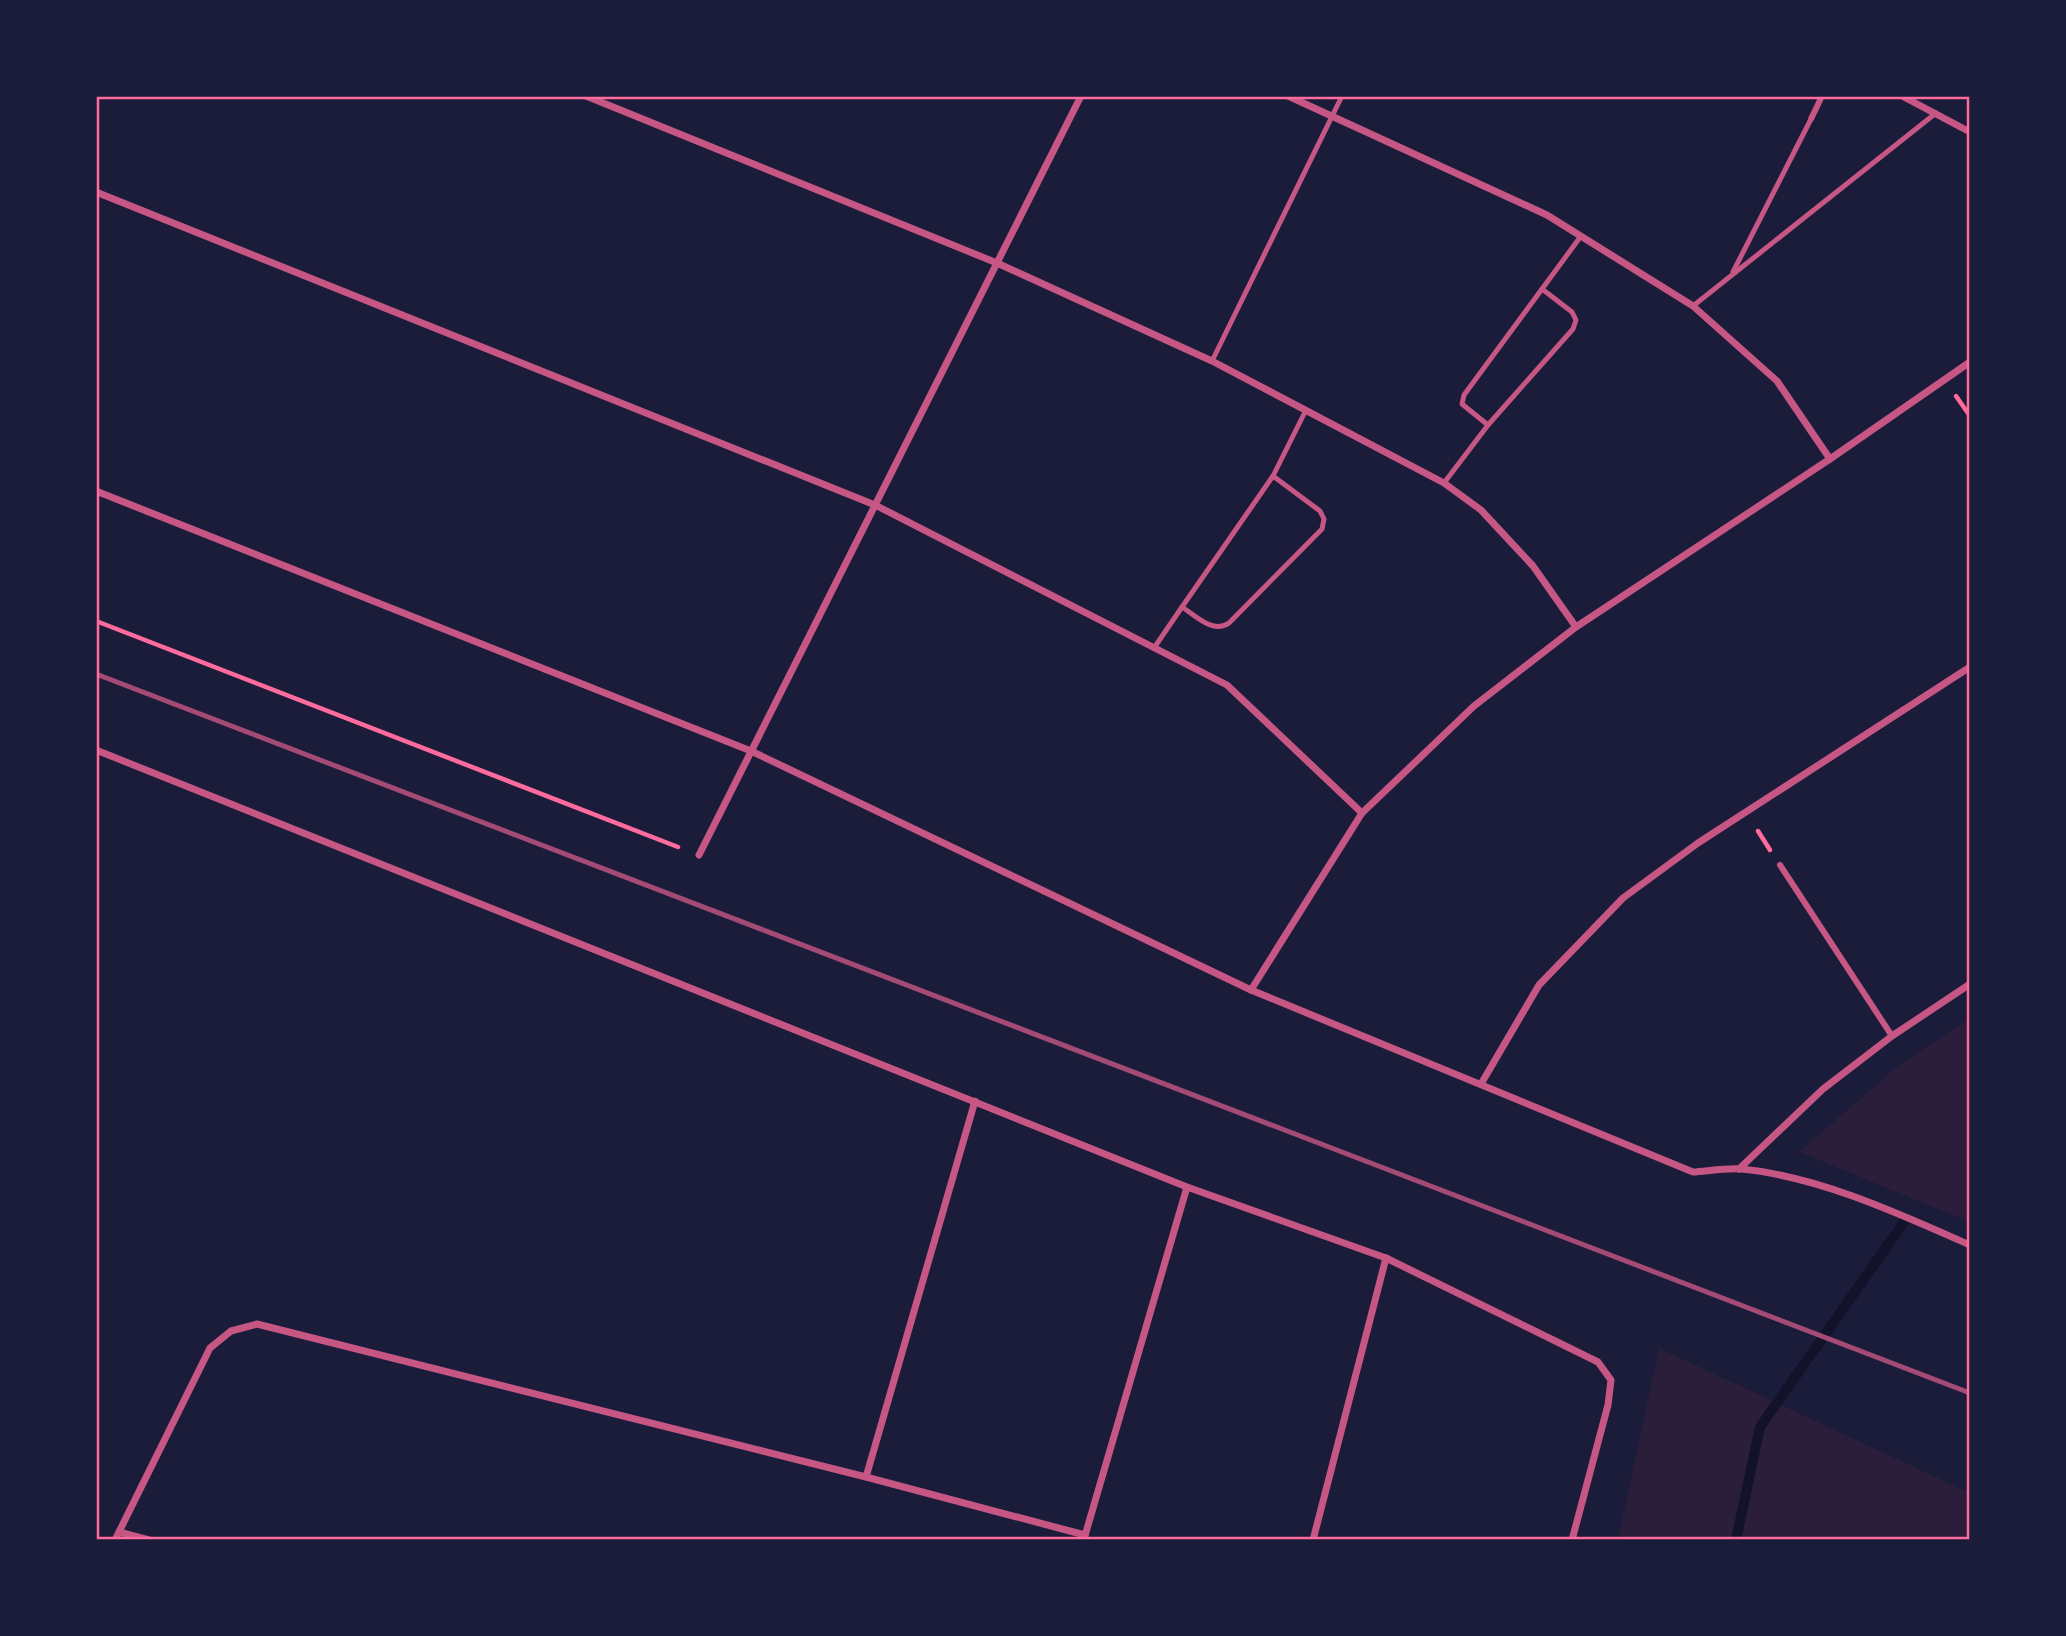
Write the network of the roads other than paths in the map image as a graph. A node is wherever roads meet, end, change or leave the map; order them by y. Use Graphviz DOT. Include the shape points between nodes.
graph roads {
  1 [pos="586,96"];
  2 [pos="1081,96"];
  3 [pos="1288,96"];
  4 [pos="1342,96"];
  5 [pos="1822,96"];
  6 [pos="1902,96"];
  7 [pos="1936,113"];
  8 [pos="1332,117"];
  9 [pos="1811,119"];
  10 [pos="1970,132"];
  11 [pos="96,192"];
  12 [pos="1581,236"];
  13 [pos="997,263"];
  14 [pos="1732,275"];
  15 [pos="1542,289"];
  16 [pos="1693,306"];
  17 [pos="1212,361"];
  18 [pos="1970,362"];
  19 [pos="1306,410"];
  20 [pos="1488,425"];
  21 [pos="1830,459"];
  22 [pos="1273,476"];
  23 [pos="1444,483"];
  24 [pos="96,491"];
  25 [pos="875,505"];
  26 [pos="1182,607"];
  27 [pos="1576,627"];
  28 [pos="1154,648"];
  29 [pos="1970,667"];
  30 [pos="96,750"];
  31 [pos="751,751"];
  32 [pos="1362,813"];
  33 [pos="699,855"];
  34 [pos="1780,865"];
  35 [pos="1970,984"];
  36 [pos="1251,990"];
  37 [pos="1892,1036"];
  38 [pos="1481,1084"];
  39 [pos="975,1101"];
  40 [pos="1739,1169"];
  41 [pos="1187,1187"];
  42 [pos="1970,1245"];
  43 [pos="1386,1258"];
  44 [pos="866,1476"];
  45 [pos="117,1536"];
  46 [pos="1084,1537"];
  47 [pos="149,1540"];
  48 [pos="1312,1540"];
  49 [pos="1572,1540"];
  1 -- 13 [label="street"];
  2 -- 13 [label="street"];
  3 -- 8 [label="street"];
  4 -- 8 [label="lane"];
  5 -- 9 [label="street"];
  6 -- 7 [label="street"];
  7 -- 10 [label="street"];
  7 -- 14 [label="lane"];
  8 -- 12 [label="street" via="1547,215"];
  8 -- 17 [label="lane"];
  9 -- 14 [label="lane"];
  11 -- 25 [label="street"];
  12 -- 15 [label="lane"];
  12 -- 16 [label="street"];
  13 -- 17 [label="street"];
  13 -- 25 [label="street"];
  14 -- 16 [label="lane"];
  15 -- 20 [label="lane" via="1464,395 1462,404"];
  15 -- 20 [label="lane" via="1572,312 1576,320 1573,329"];
  16 -- 21 [label="street" via="1777,381"];
  17 -- 19 [label="street"];
  18 -- 21 [label="street"];
  19 -- 22 [label="lane"];
  19 -- 23 [label="street"];
  20 -- 23 [label="lane"];
  21 -- 27 [label="street"];
  22 -- 26 [label="lane"];
  22 -- 26 [label="lane" via="1320,511 1322,529 1222,628"];
  23 -- 27 [label="street" via="1481,510 1533,566"];
  24 -- 31 [label="street"];
  25 -- 28 [label="street"];
  25 -- 31 [label="street"];
  26 -- 28 [label="lane"];
  27 -- 32 [label="street" via="1474,706"];
  28 -- 32 [label="street" via="1227,685"];
  29 -- 38 [label="street" via="1623,898 1539,985"];
  30 -- 39 [label="street"];
  31 -- 33 [label="street"];
  31 -- 36 [label="street"];
  32 -- 36 [label="street"];
  34 -- 37 [label="street"];
  35 -- 37 [label="street"];
  36 -- 38 [label="street"];
  37 -- 40 [label="street" via="1823,1088"];
  38 -- 40 [label="street" via="1693,1172"];
  39 -- 41 [label="street"];
  39 -- 44 [label="street"];
  40 -- 42 [label="street" via="1805,1182 1896,1212"];
  41 -- 43 [label="street"];
  41 -- 46 [label="street"];
  43 -- 48 [label="street"];
  43 -- 49 [label="street" via="1598,1363 1611,1380"];
  44 -- 45 [label="street" via="257,1324 231,1331 210,1348"];
  44 -- 46 [label="street"];
  45 -- 47 [label="street"];
}
